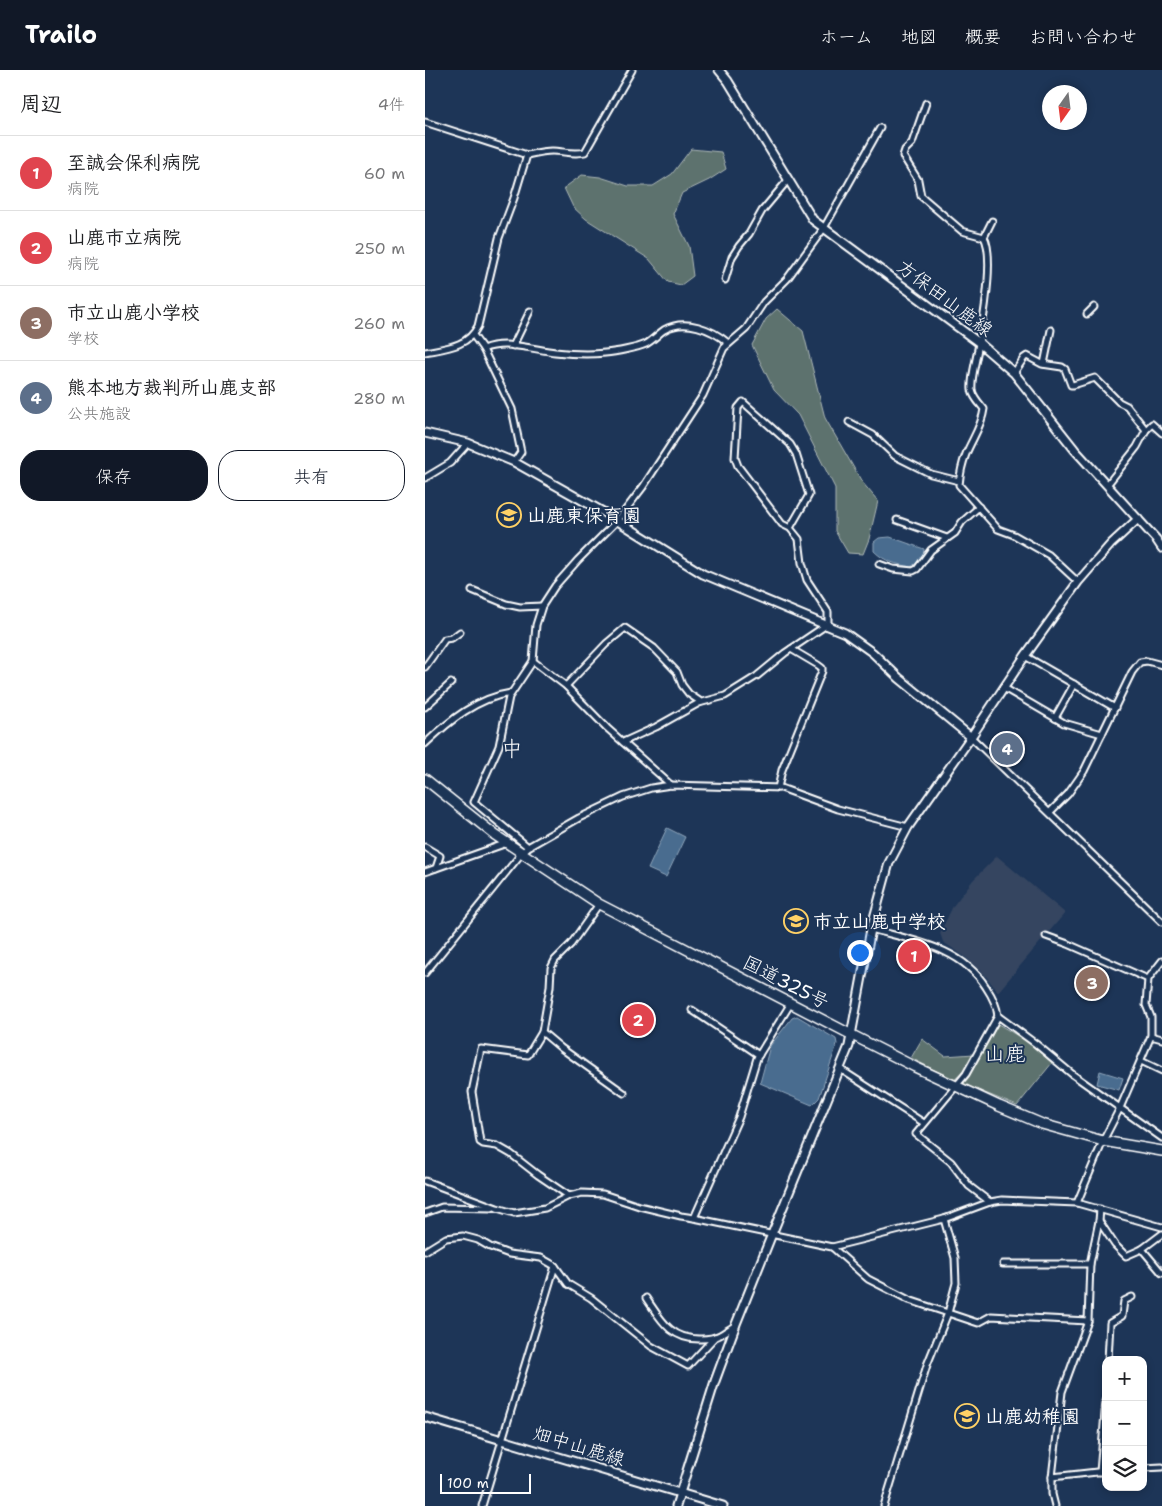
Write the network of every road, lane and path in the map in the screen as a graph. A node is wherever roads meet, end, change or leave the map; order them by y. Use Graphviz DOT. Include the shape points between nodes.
graph roads {
  1 [pos="632,70"];
  2 [pos="719,70"];
  3 [pos="926,103"];
  4 [pos="425,122"];
  5 [pos="880,128"];
  6 [pos="527,155"];
  7 [pos="787,180"];
  8 [pos="992,221"];
  9 [pos="824,228"];
  10 [pos="984,237"];
  11 [pos="725,280"];
  12 [pos="1094,307"];
  13 [pos="530,311"];
  14 [pos="1087,314"];
  15 [pos="1051,330"];
  16 [pos="473,335"];
  17 [pos="978,342"];
  18 [pos="728,343"];
  19 [pos="513,346"];
  20 [pos="483,348"];
  21 [pos="425,352"];
  22 [pos="1044,364"];
  23 [pos="1014,373"];
  24 [pos="849,422"];
  25 [pos="1146,430"];
  26 [pos="425,433"];
  27 [pos="1162,433"];
  28 [pos="468,443"];
  29 [pos="514,462"];
  30 [pos="425,478"];
  31 [pos="959,481"];
  32 [pos="1107,485"];
  33 [pos="979,507"];
  34 [pos="1138,519"];
  35 [pos="897,520"];
  36 [pos="617,521"];
  37 [pos="790,528"];
  38 [pos="947,538"];
  39 [pos="1162,548"];
  40 [pos="879,564"];
  41 [pos="1078,582"];
  42 [pos="472,590"];
  43 [pos="542,606"];
  44 [pos="828,624"];
  45 [pos="460,632"];
  46 [pos="791,649"];
  47 [pos="1025,656"];
  48 [pos="533,661"];
  49 [pos="1162,665"];
  50 [pos="425,667"];
  51 [pos="451,683"];
  52 [pos="1074,684"];
  53 [pos="566,686"];
  54 [pos="1004,688"];
  55 [pos="511,692"];
  56 [pos="701,702"];
  57 [pos="425,707"];
  58 [pos="1115,708"];
  59 [pos="1055,718"];
  60 [pos="1102,734"];
  61 [pos="971,737"];
  62 [pos="623,742"];
  63 [pos="425,744"];
  64 [pos="425,779"];
  65 [pos="671,785"];
  66 [pos="777,788"];
  67 [pos="1049,812"];
  68 [pos="908,826"];
  69 [pos="507,844"];
  70 [pos="425,847"];
  71 [pos="528,847"];
  72 [pos="521,854"];
  73 [pos="436,868"];
  74 [pos="425,872"];
  75 [pos="599,904"];
  76 [pos="1162,922"];
  77 [pos="871,929"];
  78 [pos="1046,936"];
  79 [pos="1162,961"];
  80 [pos="425,973"];
  81 [pos="1148,979"];
  82 [pos="791,1003"];
  83 [pos="692,1010"];
  84 [pos="998,1016"];
  85 [pos="542,1032"];
  86 [pos="852,1035"];
  87 [pos="1151,1036"];
  88 [pos="1162,1039"];
  89 [pos="759,1055"];
  90 [pos="1141,1061"];
  91 [pos="840,1069"];
  92 [pos="1162,1071"];
  93 [pos="955,1085"];
  94 [pos="624,1093"];
  95 [pos="1120,1108"];
  96 [pos="924,1123"];
  97 [pos="1162,1138"];
  98 [pos="1103,1141"];
  99 [pos="1162,1151"];
  100 [pos="425,1181"];
  101 [pos="569,1196"];
  102 [pos="990,1202"];
  103 [pos="1077,1203"];
  104 [pos="497,1208"];
  105 [pos="1100,1208"];
  106 [pos="425,1213"];
  107 [pos="694,1218"];
  108 [pos="944,1219"];
  109 [pos="1099,1221"];
  110 [pos="1162,1228"];
  111 [pos="772,1234"];
  112 [pos="1162,1234"];
  113 [pos="832,1247"];
  114 [pos="1141,1249"];
  115 [pos="425,1250"];
  116 [pos="1003,1264"];
  117 [pos="1090,1264"];
  118 [pos="555,1266"];
  119 [pos="1162,1273"];
  120 [pos="1132,1297"];
  121 [pos="646,1298"];
  122 [pos="948,1313"];
  123 [pos="1088,1321"];
  124 [pos="737,1324"];
  125 [pos="715,1337"];
  126 [pos="1108,1356"];
  127 [pos="425,1417"];
  128 [pos="502,1440"];
  129 [pos="1162,1467"];
  130 [pos="1147,1468"];
  131 [pos="1102,1472"];
  132 [pos="1052,1477"];
  133 [pos="679,1493"];
  134 [pos="482,1506"];
  135 [pos="676,1506"];
  136 [pos="723,1506"];
  137 [pos="884,1506"];
  138 [pos="1055,1506"];
  1 -- 6 [label="street" via="585,152 575,155 541,151"];
  2 -- 7 [label="street, 方保田山鹿線"];
  3 -- 10 [label="street" via="912,144 903,156 918,180 921,196 962,231"];
  4 -- 6 [label="street"];
  5 -- 9 [label="street"];
  6 -- 16 [label="street" via="499,238"];
  7 -- 9 [label="street, 方保田山鹿線" via="813,220"];
  7 -- 11 [label="street" via="735,252"];
  8 -- 10 [label="street"];
  9 -- 17 [label="street, 方保田山鹿線"];
  9 -- 18 [label="street" via="746,329"];
  10 -- 17 [label="street" via="989,264"];
  12 -- 14 [label="street"];
  13 -- 19 [label="street"];
  15 -- 22 [label="street"];
  16 -- 20 [label="street"];
  16 -- 21 [label="street" via="455,347"];
  17 -- 23 [label="street, 方保田山鹿線"];
  17 -- 31 [label="street" via="972,392 984,409 983,417 966,454"];
  18 -- 19 [label="street" via="708,330 682,324 666,329 645,344 605,353 557,352"];
  18 -- 36 [label="street" via="703,395"];
  19 -- 20 [label="street"];
  20 -- 29 [label="street" via="512,409 521,452"];
  22 -- 23 [label="street" via="1027,356"];
  22 -- 25 [label="street" via="1065,369 1073,386 1095,378 1127,406"];
  23 -- 32 [label="street, 方保田山鹿線"];
  24 -- 31 [label="street" via="873,435 895,456 931,474"];
  25 -- 27 [label="street" via="1152,424"];
  25 -- 32 [label="street"];
  26 -- 28 [label="street"];
  28 -- 29 [label="street"];
  28 -- 30 [label="street" via="450,462"];
  29 -- 36 [label="street"];
  31 -- 33 [label="street"];
  32 -- 34 [label="street, 方保田山鹿線"];
  33 -- 38 [label="street"];
  33 -- 41 [label="street" via="998,529 1049,555"];
  34 -- 39 [label="street, 方保田山鹿線"];
  34 -- 41 [label="street"];
  35 -- 38 [label="street"];
  36 -- 43 [label="street" via="555,586"];
  36 -- 44 [label="street" via="703,574"];
  37 -- 37 [label="street" via="782,524 735,458 738,408 743,402 790,444 796,454 809,495"];
  37 -- 44 [label="street" via="799,539 807,580 829,612"];
  38 -- 40 [label="street" via="931,550 913,571"];
  41 -- 47 [label="street"];
  42 -- 43 [label="street" via="506,604"];
  43 -- 48 [label="street" via="536,625"];
  44 -- 46 [label="street"];
  44 -- 61 [label="street" via="873,653"];
  45 -- 50 [label="street" via="445,639"];
  46 -- 56 [label="street" via="725,696"];
  46 -- 66 [label="street" via="818,665 822,671"];
  47 -- 52 [label="street"];
  47 -- 54 [label="street"];
  48 -- 53 [label="street"];
  48 -- 55 [label="street"];
  49 -- 58 [label="street" via="1140,662"];
  51 -- 57 [label="street"];
  52 -- 58 [label="street"];
  52 -- 59 [label="street"];
  53 -- 56 [label="street" via="625,628 654,648 677,672 689,694"];
  53 -- 62 [label="street"];
  54 -- 59 [label="street"];
  54 -- 61 [label="street"];
  55 -- 63 [label="street" via="498,694 472,706"];
  55 -- 71 [label="street" via="499,746 474,802"];
  56 -- 62 [label="street"];
  58 -- 60 [label="street"];
  59 -- 60 [label="street"];
  60 -- 67 [label="street" via="1077,783"];
  61 -- 67 [label="street"];
  61 -- 68 [label="street"];
  62 -- 65 [label="street"];
  64 -- 69 [label="highway, 国道325号"];
  65 -- 66 [label="street"];
  65 -- 71 [label="street" via="623,797"];
  66 -- 68 [label="street" via="838,809"];
  67 -- 76 [label="street"];
  68 -- 77 [label="street" via="889,862"];
  69 -- 72 [label="highway, 国道325号"];
  69 -- 73 [label="street"];
  70 -- 73 [label="street" via="440,856"];
  71 -- 72 [label="street"];
  72 -- 75 [label="highway, 国道325号"];
  72 -- 80 [label="street"];
  73 -- 74 [label="street"];
  75 -- 82 [label="highway, 国道325号"];
  75 -- 85 [label="street" via="551,968"];
  77 -- 84 [label="street" via="933,946 958,958 982,981"];
  77 -- 86 [label="street"];
  78 -- 81 [label="street"];
  79 -- 81 [label="street"];
  81 -- 87 [label="street" via="1145,1005 1151,1017"];
  82 -- 86 [label="highway, 国道325号"];
  82 -- 89 [label="street"];
  83 -- 89 [label="street"];
  84 -- 93 [label="street" via="966,1074"];
  84 -- 95 [label="street"];
  85 -- 94 [label="street"];
  85 -- 101 [label="street" via="527,1055 481,1049 471,1092 475,1119 480,1142 511,1154"];
  86 -- 91 [label="street"];
  86 -- 93 [label="highway, 国道325号"];
  87 -- 88 [label="street"];
  87 -- 90 [label="street"];
  89 -- 107 [label="street" via="739,1117"];
  90 -- 92 [label="street"];
  90 -- 95 [label="street"];
  91 -- 96 [label="street"];
  91 -- 111 [label="street"];
  93 -- 96 [label="street"];
  93 -- 98 [label="highway, 国道325号" via="1043,1124"];
  95 -- 97 [label="street"];
  95 -- 98 [label="street"];
  96 -- 102 [label="street" via="916,1134 951,1162 969,1186"];
  98 -- 99 [label="highway, 国道325号"];
  98 -- 103 [label="street"];
  100 -- 104 [label="street"];
  101 -- 104 [label="street" via="545,1208 530,1211 515,1213"];
  101 -- 107 [label="street" via="603,1194"];
  102 -- 103 [label="street"];
  102 -- 108 [label="street"];
  103 -- 105 [label="street"];
  104 -- 106 [label="street" via="442,1207"];
  105 -- 109 [label="street"];
  105 -- 110 [label="street"];
  107 -- 111 [label="street"];
  108 -- 113 [label="street"];
  108 -- 122 [label="street" via="955,1258 956,1282"];
  109 -- 114 [label="street" via="1125,1256"];
  109 -- 117 [label="street"];
  111 -- 113 [label="street"];
  111 -- 124 [label="street"];
  112 -- 114 [label="street"];
  113 -- 122 [label="street" via="868,1279 909,1300"];
  114 -- 119 [label="street"];
  115 -- 118 [label="street" via="446,1238 463,1236 509,1254 541,1258"];
  116 -- 117 [label="street"];
  117 -- 123 [label="street"];
  118 -- 125 [label="street" via="568,1284 591,1298 651,1346 682,1363 689,1366"];
  118 -- 128 [label="street"];
  120 -- 126 [label="street" via="1124,1301 1122,1316 1110,1323"];
  121 -- 125 [label="street" via="676,1334 689,1339"];
  122 -- 123 [label="street" via="977,1323 991,1316"];
  122 -- 137 [label="street" via="927,1365"];
  123 -- 132 [label="street" via="1062,1392"];
  124 -- 125 [label="street"];
  124 -- 133 [label="street"];
  127 -- 128 [label="street, 畑中山鹿線"];
  128 -- 133 [label="street, 畑中山鹿線"];
  128 -- 134 [label="street"];
  129 -- 130 [label="street"];
  131 -- 132 [label="street"];
  132 -- 138 [label="street"];
  133 -- 135 [label="street"];
  133 -- 136 [label="street, 畑中山鹿線"];
}
